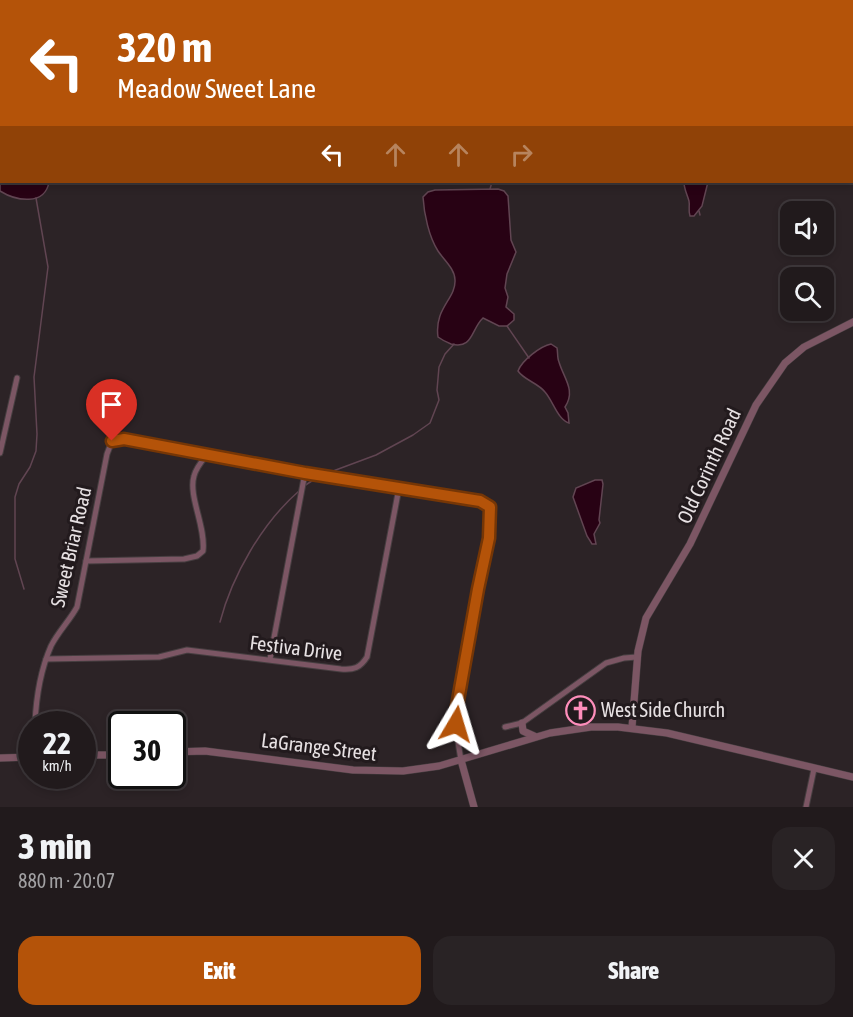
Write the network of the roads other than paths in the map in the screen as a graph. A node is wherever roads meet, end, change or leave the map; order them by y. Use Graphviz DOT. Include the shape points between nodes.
graph roads {
  1 [pos="853,322"];
  2 [pos="17,378"];
  3 [pos="0,453"];
  4 [pos="206,456"];
  5 [pos="305,473"];
  6 [pos="399,488"];
  7 [pos="86,561"];
  8 [pos="637,657"];
  9 [pos="46,659"];
  10 [pos="270,659"];
  11 [pos="37,711"];
  12 [pos="522,723"];
  13 [pos="506,727"];
  14 [pos="632,727"];
  15 [pos="534,736"];
  16 [pos="186,752"];
  17 [pos="476,755"];
  18 [pos="18,757"];
  19 [pos="0,758"];
  20 [pos="461,760"];
  21 [pos="441,765"];
  22 [pos="814,769"];
  23 [pos="853,777"];
  24 [pos="467,781"];
  25 [pos="474,807"];
  26 [pos="806,807"];
  1 -- 8 [label="street, Old Corinth Road" via="804,347 785,363 756,405 678,567 654,600 641,631"];
  2 -- 3 [label="street"];
  4 -- 5 [label="street"];
  4 -- 7 [label="street, Sweet Briar Road" via="124,439 112,441"];
  4 -- 7 [label="street" via="193,478 205,539 203,551 184,559"];
  5 -- 6 [label="street"];
  5 -- 10 [label="street"];
  6 -- 10 [label="street, Festiva Drive" via="367,657 361,666 352,670"];
  6 -- 20 [label="street" via="480,501 490,507 489,538 456,712"];
  7 -- 9 [label="street, Sweet Briar Road" via="77,606"];
  8 -- 12 [label="street" via="606,663"];
  8 -- 14 [label="street, Old Corinth Road"];
  9 -- 10 [label="street, Festiva Drive" via="159,657 186,650"];
  9 -- 11 [label="street, Sweet Briar Road"];
  12 -- 13 [label="street"];
  12 -- 15 [label="street" via="523,731"];
  14 -- 15 [label="street, LaGrange Street" via="584,728"];
  14 -- 22 [label="street, LaGrange Street"];
  15 -- 17 [label="street, LaGrange Street"];
  16 -- 21 [label="street, LaGrange Street" via="372,771"];
  17 -- 20 [label="street, LaGrange Street"];
  17 -- 24 [label="street"];
  18 -- 19 [label="street"];
  20 -- 21 [label="street, LaGrange Street"];
  20 -- 24 [label="street"];
  21 -- 24 [label="street" via="458,769"];
  22 -- 23 [label="street, LaGrange Street"];
  22 -- 26 [label="street"];
  24 -- 25 [label="street"];
}
